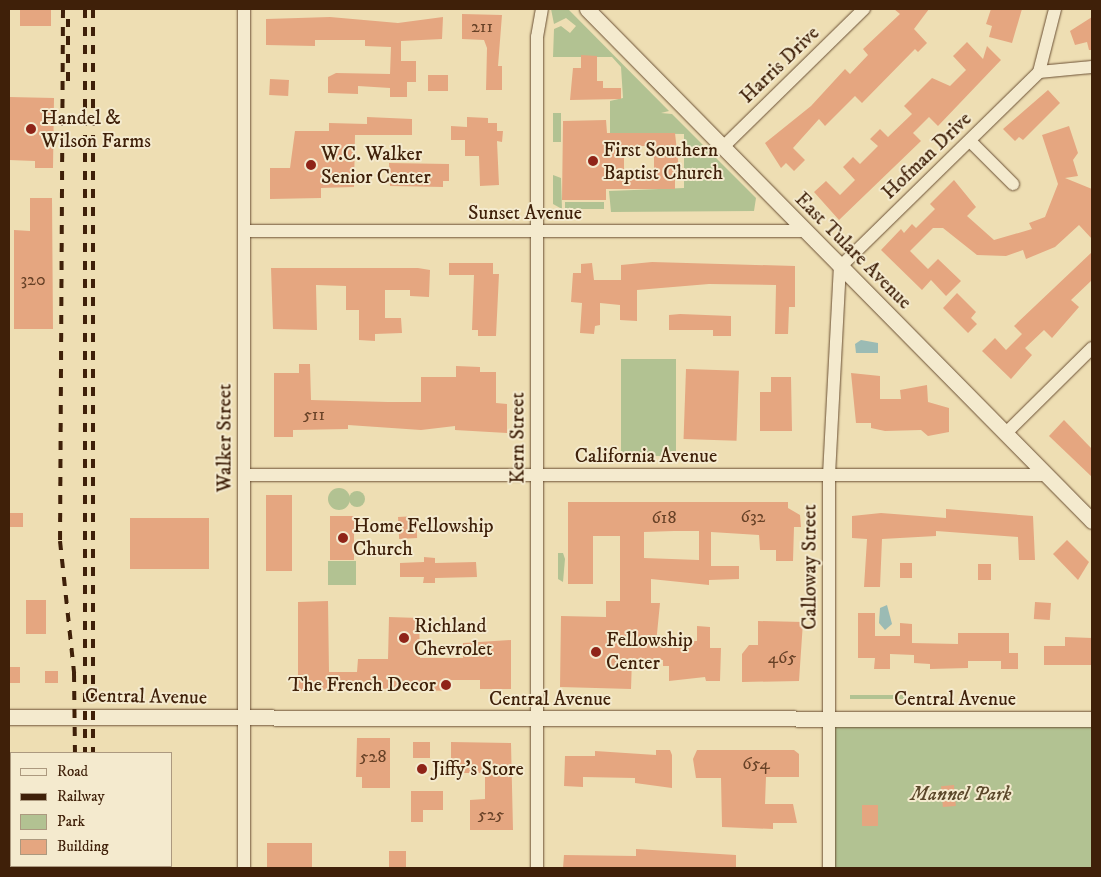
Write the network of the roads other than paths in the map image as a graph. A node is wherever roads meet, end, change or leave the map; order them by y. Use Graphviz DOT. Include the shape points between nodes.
graph roads {
  1 [pos="244,9"];
  2 [pos="542,9"];
  3 [pos="587,9"];
  4 [pos="864,9"];
  5 [pos="1055,9"];
  6 [pos="1092,67"];
  7 [pos="1039,72"];
  8 [pos="970,140"];
  9 [pos="722,148"];
  10 [pos="1012,184"];
  11 [pos="244,231"];
  12 [pos="536,231"];
  13 [pos="806,232"];
  14 [pos="840,267"];
  15 [pos="1092,348"];
  16 [pos="1006,433"];
  17 [pos="244,475"];
  18 [pos="536,475"];
  19 [pos="829,475"];
  20 [pos="1047,475"];
  21 [pos="1092,521"];
  22 [pos="9,717"];
  23 [pos="244,718"];
  24 [pos="536,719"];
  25 [pos="829,719"];
  26 [pos="1092,719"];
  27 [pos="244,868"];
  28 [pos="537,868"];
  29 [pos="829,868"];
  1 -- 11 [label="street, Walker Street"];
  2 -- 12 [label="street, Kern Street" via="537,37"];
  3 -- 9 [label="street, East Tulare Avenue"];
  4 -- 9 [label="street, Harris Drive"];
  5 -- 7 [label="street"];
  6 -- 7 [label="street"];
  7 -- 8 [label="street, Hofman Drive"];
  8 -- 10 [label="street"];
  8 -- 14 [label="street, Hofman Drive"];
  9 -- 13 [label="street, East Tulare Avenue"];
  11 -- 12 [label="street, Sunset Avenue"];
  11 -- 17 [label="street, Walker Street"];
  12 -- 13 [label="street, Sunset Avenue"];
  12 -- 18 [label="street, Kern Street"];
  13 -- 14 [label="street, East Tulare Avenue"];
  14 -- 16 [label="street, East Tulare Avenue"];
  14 -- 19 [label="street, Calloway Street"];
  15 -- 16 [label="street"];
  16 -- 20 [label="street, East Tulare Avenue"];
  17 -- 18 [label="street, California Avenue"];
  17 -- 23 [label="street, Walker Street"];
  18 -- 19 [label="street, California Avenue"];
  18 -- 24 [label="street, Kern Street"];
  19 -- 20 [label="street, California Avenue"];
  19 -- 25 [label="street, Calloway Street"];
  20 -- 21 [label="street, East Tulare Avenue"];
  22 -- 23 [label="street, Central Avenue"];
  23 -- 24 [label="street, Central Avenue"];
  23 -- 27 [label="street, Walker Street"];
  24 -- 25 [label="street, Central Avenue"];
  24 -- 28 [label="street, Kern Street"];
  25 -- 26 [label="street, Central Avenue"];
  25 -- 29 [label="street, Calloway Street"];
}
